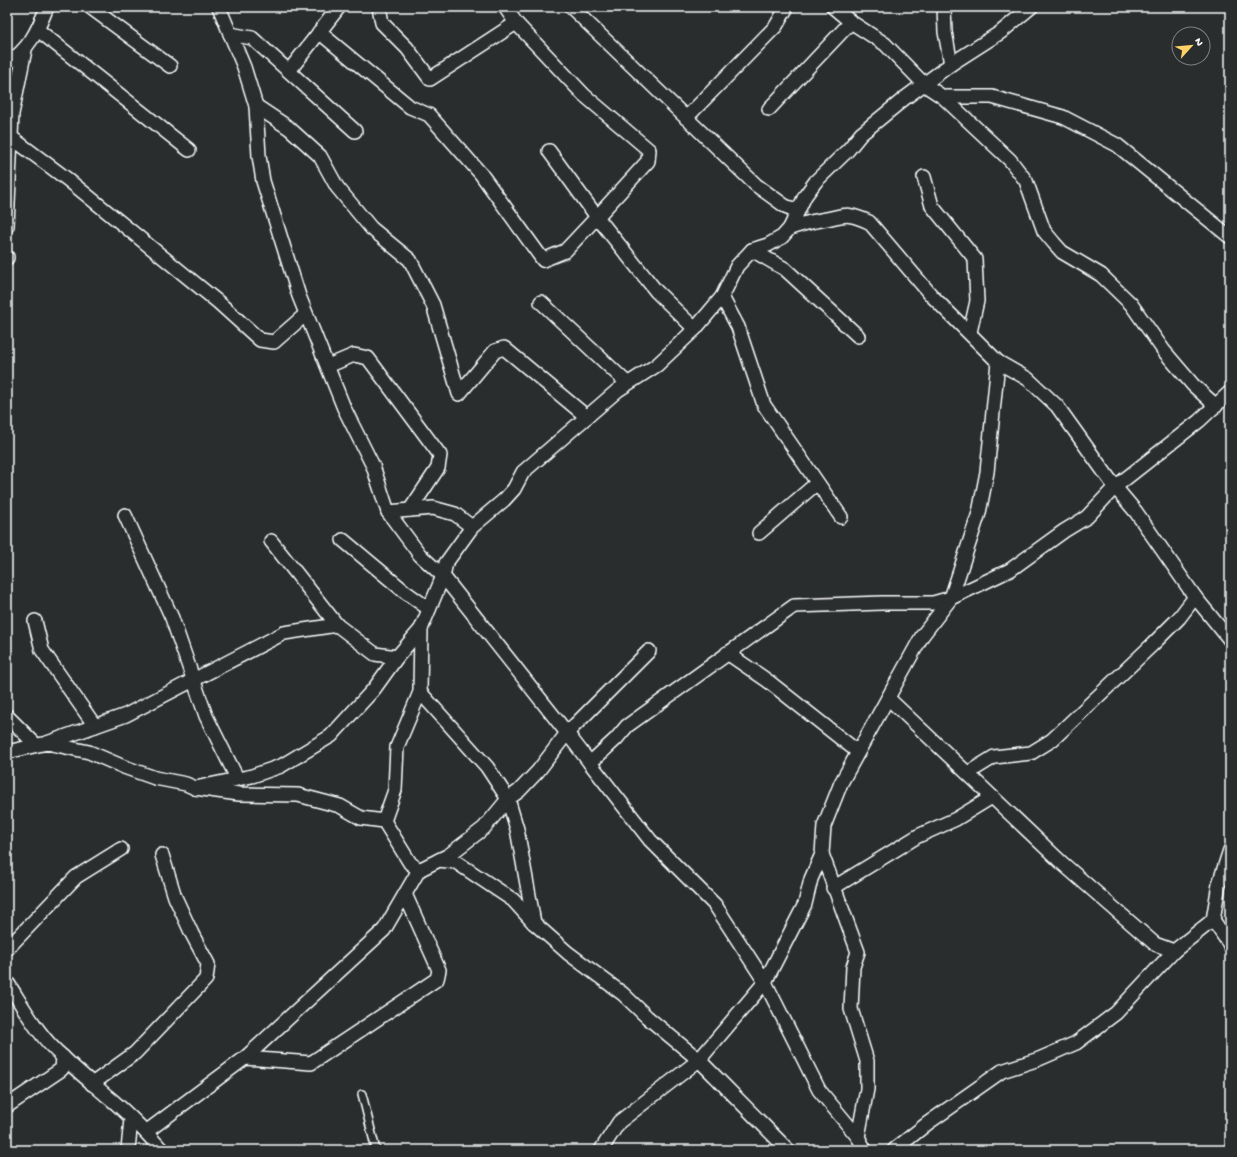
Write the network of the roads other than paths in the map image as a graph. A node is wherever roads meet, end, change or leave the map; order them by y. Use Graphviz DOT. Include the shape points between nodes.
graph roads {
  1 [pos="47,7"];
  2 [pos="90,7"];
  3 [pos="219,7"];
  4 [pos="339,7"];
  5 [pos="379,7"];
  6 [pos="505,7"];
  7 [pos="571,7"];
  8 [pos="787,7"];
  9 [pos="833,7"];
  10 [pos="944,7"];
  11 [pos="1031,7"];
  12 [pos="851,22"];
  13 [pos="516,23"];
  14 [pos="38,30"];
  15 [pos="319,32"];
  16 [pos="230,34"];
  17 [pos="25,50"];
  18 [pos="7,63"];
  19 [pos="951,64"];
  20 [pos="170,66"];
  21 [pos="289,71"];
  22 [pos="925,85"];
  23 [pos="943,97"];
  24 [pos="256,106"];
  25 [pos="769,109"];
  26 [pos="686,118"];
  27 [pos="355,131"];
  28 [pos="12,138"];
  29 [pos="189,150"];
  30 [pos="549,151"];
  31 [pos="924,177"];
  32 [pos="798,211"];
  33 [pos="596,217"];
  34 [pos="7,226"];
  35 [pos="790,228"];
  36 [pos="1230,237"];
  37 [pos="752,250"];
  38 [pos="722,297"];
  39 [pos="541,302"];
  40 [pos="306,314"];
  41 [pos="695,330"];
  42 [pos="970,332"];
  43 [pos="858,336"];
  44 [pos="998,362"];
  45 [pos="328,366"];
  46 [pos="628,383"];
  47 [pos="1230,392"];
  48 [pos="1216,406"];
  49 [pos="587,417"];
  50 [pos="817,483"];
  51 [pos="1115,487"];
  52 [pos="410,510"];
  53 [pos="388,512"];
  54 [pos="126,515"];
  55 [pos="841,517"];
  56 [pos="472,527"];
  57 [pos="759,533"];
  58 [pos="344,540"];
  59 [pos="271,541"];
  60 [pos="443,576"];
  61 [pos="1195,597"];
  62 [pos="951,598"];
  63 [pos="429,609"];
  64 [pos="35,621"];
  65 [pos="337,625"];
  66 [pos="421,629"];
  67 [pos="1230,640"];
  68 [pos="649,651"];
  69 [pos="727,653"];
  70 [pos="397,657"];
  71 [pos="193,680"];
  72 [pos="420,692"];
  73 [pos="888,698"];
  74 [pos="7,716"];
  75 [pos="95,726"];
  76 [pos="567,734"];
  77 [pos="41,744"];
  78 [pos="7,752"];
  79 [pos="858,752"];
  80 [pos="590,763"];
  81 [pos="968,773"];
  82 [pos="237,778"];
  83 [pos="195,788"];
  84 [pos="992,797"];
  85 [pos="508,800"];
  86 [pos="384,821"];
  87 [pos="121,849"];
  88 [pos="1230,850"];
  89 [pos="822,854"];
  90 [pos="162,856"];
  91 [pos="439,860"];
  92 [pos="419,870"];
  93 [pos="833,888"];
  94 [pos="405,894"];
  95 [pos="1213,920"];
  96 [pos="534,923"];
  97 [pos="1230,945"];
  98 [pos="7,949"];
  99 [pos="1174,951"];
  100 [pos="7,982"];
  101 [pos="765,982"];
  102 [pos="63,1057"];
  103 [pos="245,1058"];
  104 [pos="700,1060"];
  105 [pos="92,1084"];
  106 [pos="362,1094"];
  107 [pos="7,1106"];
  108 [pos="132,1119"];
  109 [pos="146,1132"];
  110 [pos="860,1146"];
  111 [pos="128,1150"];
  112 [pos="162,1150"];
  113 [pos="376,1150"];
  114 [pos="601,1150"];
  115 [pos="788,1150"];
  116 [pos="894,1150"];
  1 -- 14 [label="street"];
  2 -- 20 [label="street"];
  3 -- 16 [label="street"];
  4 -- 15 [label="street"];
  5 -- 13 [label="street" via="382,23 407,48 430,79"];
  6 -- 13 [label="street"];
  7 -- 26 [label="street"];
  8 -- 26 [label="street" via="776,26"];
  9 -- 12 [label="street"];
  10 -- 19 [label="street" via="945,32"];
  11 -- 19 [label="street" via="1001,32"];
  12 -- 22 [label="street" via="885,44"];
  12 -- 25 [label="street"];
  13 -- 33 [label="street" via="584,95 649,150 648,161"];
  14 -- 17 [label="street"];
  14 -- 29 [label="street"];
  15 -- 21 [label="street"];
  15 -- 33 [label="street" via="410,107 429,115 481,174 543,260 565,251"];
  16 -- 21 [label="street" via="252,38"];
  16 -- 24 [label="street"];
  17 -- 18 [label="street"];
  17 -- 28 [label="street" via="12,114"];
  19 -- 22 [label="street"];
  21 -- 27 [label="street"];
  22 -- 23 [label="street"];
  22 -- 32 [label="street" via="861,134 816,181"];
  23 -- 36 [label="street" via="992,97 1063,117 1117,145"];
  23 -- 48 [label="street" via="1010,160 1026,181 1044,231 1054,243 1062,252 1101,275 1131,304 1192,385"];
  24 -- 40 [label="street" via="263,181"];
  24 -- 49 [label="street" via="289,128 320,156 337,187 371,228 410,260 433,305 459,394 495,351 504,348"];
  26 -- 32 [label="street" via="756,185 785,206"];
  28 -- 34 [label="street"];
  28 -- 40 [label="street" via="67,179 218,302 260,340 274,342"];
  30 -- 33 [label="street"];
  31 -- 42 [label="street" via="932,206 975,260 977,301"];
  32 -- 35 [label="street"];
  33 -- 41 [label="street" via="656,291"];
  35 -- 37 [label="street" via="775,242"];
  35 -- 42 [label="street" via="808,221 840,215 858,217 869,222 931,295"];
  37 -- 38 [label="street" via="737,266"];
  37 -- 43 [label="street" via="785,269"];
  38 -- 41 [label="street"];
  38 -- 50 [label="street" via="738,327 764,405"];
  39 -- 46 [label="street"];
  40 -- 45 [label="street"];
  41 -- 46 [label="street" via="657,365"];
  42 -- 44 [label="street"];
  44 -- 51 [label="street" via="1028,379 1057,406"];
  44 -- 62 [label="street" via="986,479 979,512"];
  45 -- 52 [label="street" via="354,355 368,358 440,455 438,468"];
  45 -- 53 [label="street" via="344,408 373,466"];
  46 -- 49 [label="street"];
  47 -- 48 [label="street"];
  48 -- 51 [label="street"];
  49 -- 56 [label="street" via="523,472 514,489 504,500"];
  50 -- 55 [label="street"];
  50 -- 57 [label="street"];
  51 -- 61 [label="street" via="1136,512"];
  51 -- 62 [label="street" via="1087,517 1010,570"];
  52 -- 53 [label="street"];
  52 -- 56 [label="street" via="433,508 455,514"];
  53 -- 60 [label="street" via="420,555"];
  54 -- 71 [label="street" via="172,618"];
  56 -- 60 [label="street" via="446,563"];
  58 -- 63 [label="street" via="404,592"];
  59 -- 65 [label="street"];
  60 -- 63 [label="street"];
  60 -- 76 [label="street"];
  61 -- 67 [label="street"];
  61 -- 81 [label="street" via="1179,618 1152,645 1052,740 1031,753 994,756"];
  62 -- 69 [label="street" via="933,604 794,606"];
  62 -- 73 [label="street" via="922,636"];
  63 -- 66 [label="street"];
  64 -- 75 [label="street" via="42,650"];
  65 -- 70 [label="street" via="375,654"];
  65 -- 71 [label="street" via="284,632"];
  66 -- 70 [label="street"];
  66 -- 72 [label="street"];
  68 -- 76 [label="street"];
  69 -- 79 [label="street" via="768,681"];
  69 -- 80 [label="street" via="628,726"];
  70 -- 82 [label="street" via="374,689 331,736 281,766 252,776"];
  71 -- 75 [label="street" via="126,715"];
  71 -- 82 [label="street" via="206,716"];
  72 -- 85 [label="street" via="487,767"];
  72 -- 86 [label="street" via="397,747 395,790"];
  73 -- 79 [label="street"];
  73 -- 81 [label="street"];
  74 -- 77 [label="street"];
  75 -- 77 [label="street"];
  76 -- 80 [label="street"];
  76 -- 85 [label="street" via="538,771"];
  77 -- 78 [label="street"];
  77 -- 83 [label="street" via="89,752 155,778"];
  79 -- 89 [label="street" via="841,783 824,826"];
  80 -- 101 [label="street" via="650,840 714,905"];
  81 -- 84 [label="street"];
  82 -- 83 [label="street"];
  83 -- 86 [label="street" via="239,794 298,795 340,806 361,818"];
  84 -- 93 [label="street" via="956,819 911,840"];
  84 -- 99 [label="street" via="1127,920 1156,944"];
  85 -- 91 [label="street" via="484,828"];
  85 -- 96 [label="street" via="517,829"];
  86 -- 92 [label="street" via="410,863"];
  87 -- 98 [label="street" via="76,877"];
  88 -- 95 [label="street" via="1219,884"];
  89 -- 93 [label="street"];
  89 -- 101 [label="street" via="811,879 805,904"];
  90 -- 105 [label="street" via="175,897 208,964 206,978 135,1053"];
  91 -- 92 [label="street"];
  91 -- 96 [label="street" via="456,862 484,880 513,900"];
  92 -- 94 [label="street"];
  93 -- 110 [label="street" via="858,952 853,967 851,1009 867,1061 867,1089"];
  94 -- 103 [label="street" via="384,930"];
  94 -- 103 [label="street" via="439,970 437,979 311,1063"];
  95 -- 97 [label="street"];
  95 -- 99 [label="street"];
  96 -- 104 [label="street"];
  99 -- 116 [label="street" via="1116,1013 1076,1043 1002,1071"];
  100 -- 102 [label="street" via="39,1031"];
  101 -- 104 [label="street"];
  101 -- 110 [label="street" via="819,1090"];
  102 -- 105 [label="street"];
  102 -- 107 [label="street" via="62,1069"];
  103 -- 109 [label="street"];
  104 -- 114 [label="street" via="619,1122"];
  104 -- 115 [label="street"];
  105 -- 108 [label="street"];
  106 -- 113 [label="lane"];
  108 -- 109 [label="street"];
  108 -- 111 [label="street"];
  109 -- 112 [label="street"];
}
